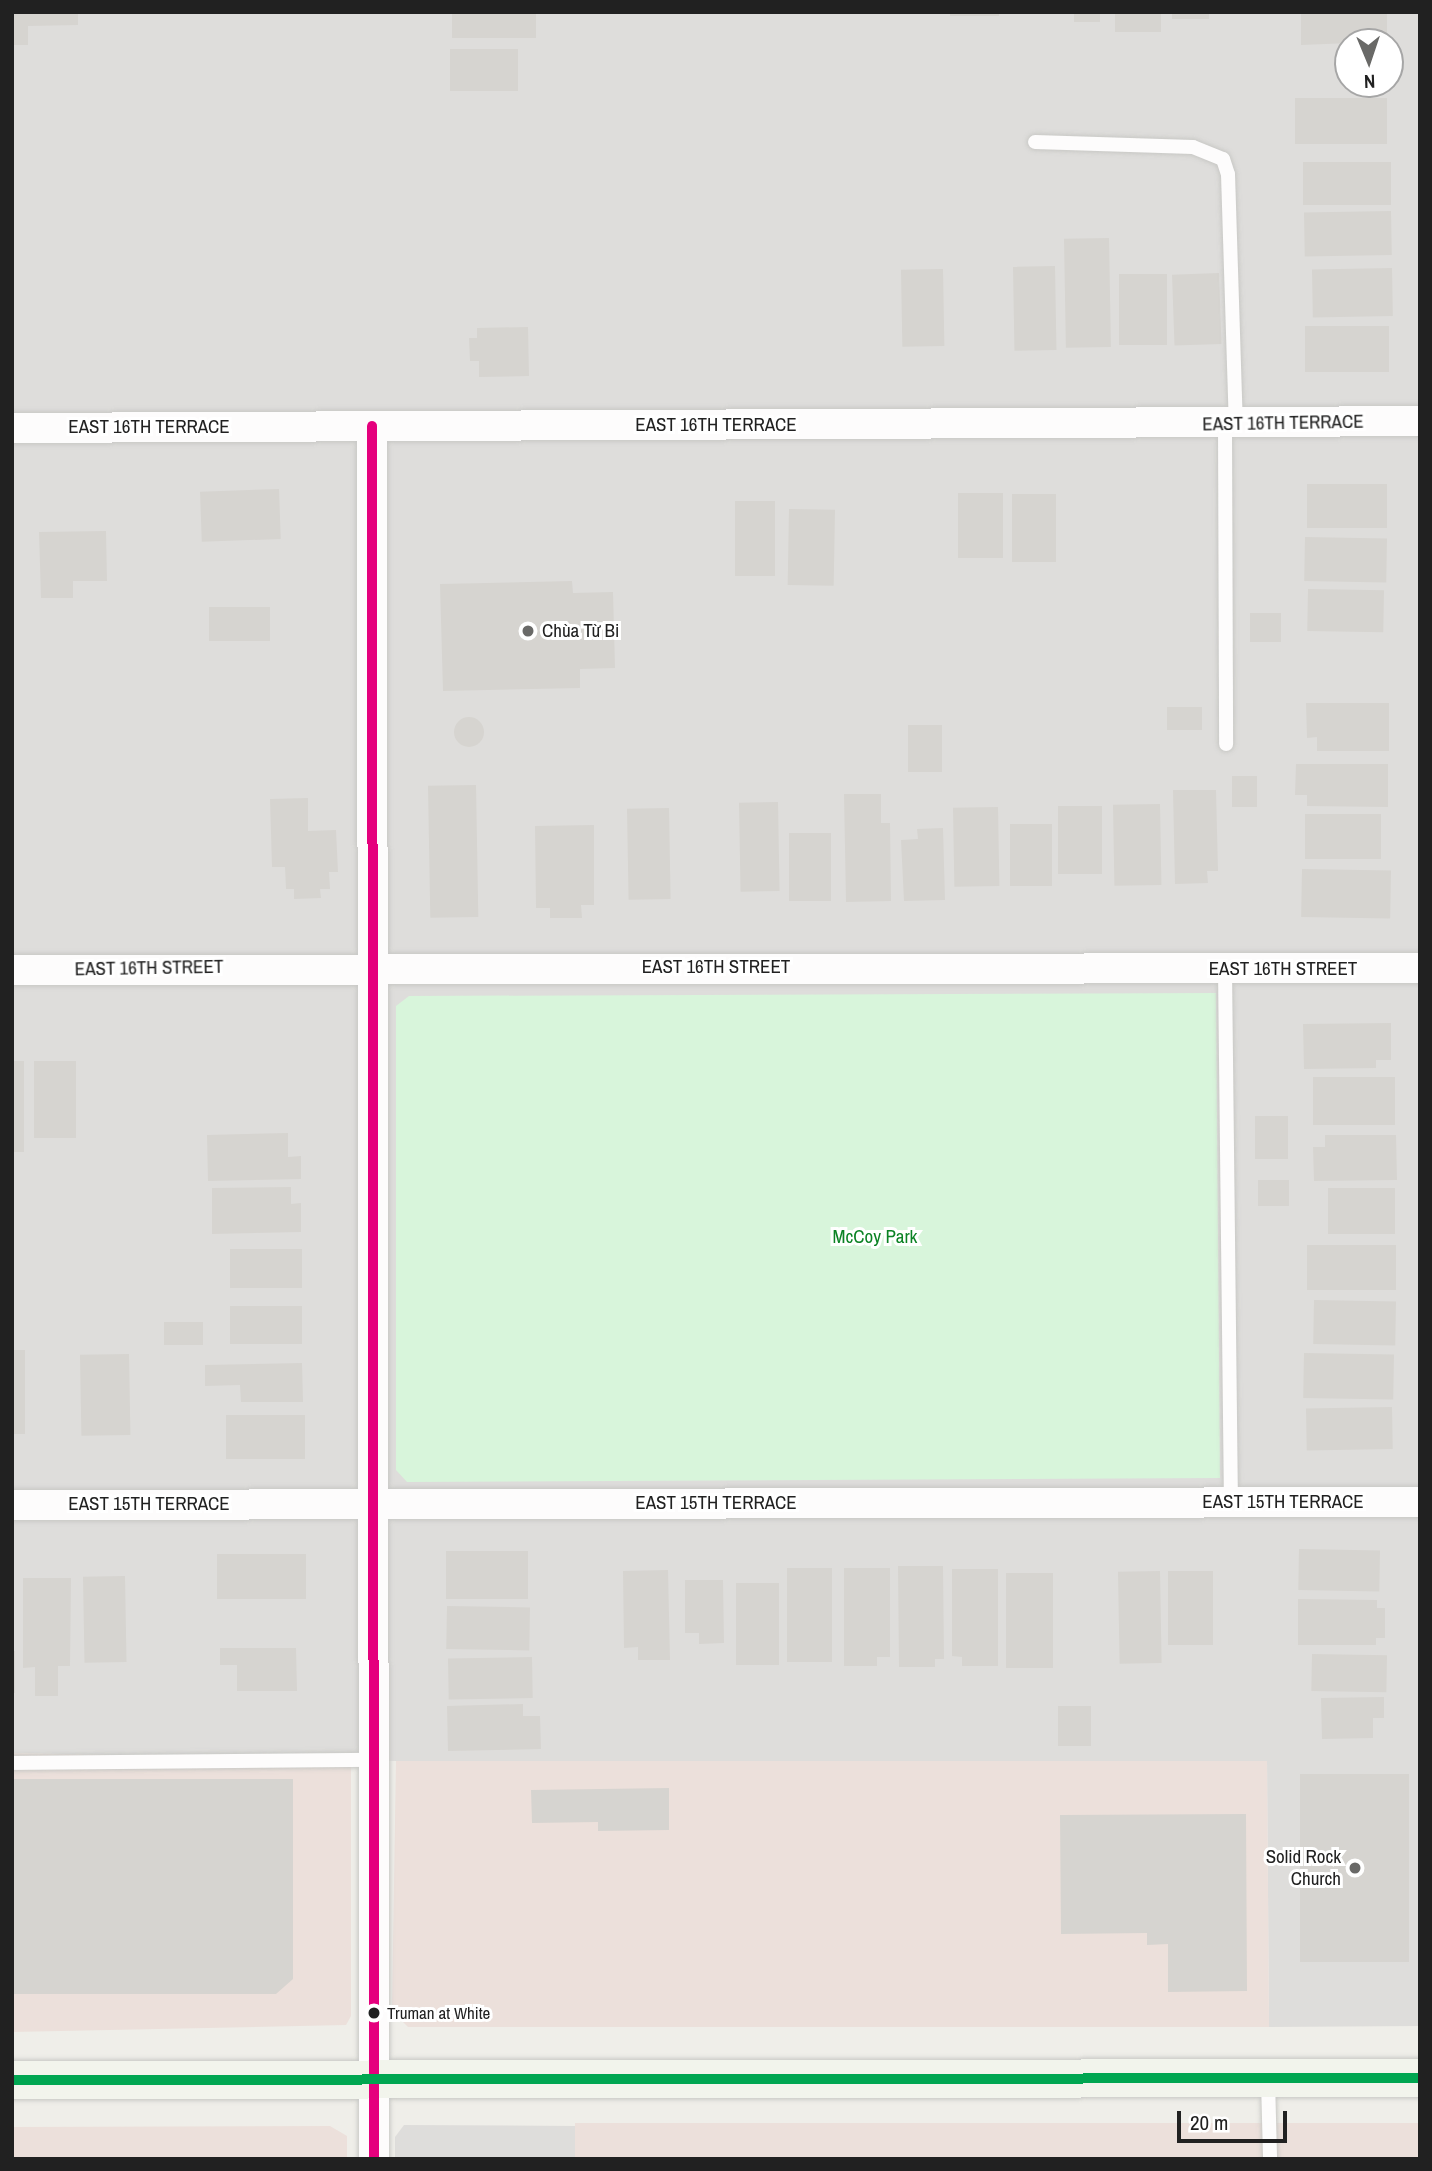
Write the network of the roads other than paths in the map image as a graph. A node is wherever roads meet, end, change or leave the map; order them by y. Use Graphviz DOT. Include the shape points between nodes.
graph roads {
  1 [pos="1035,142"];
  2 [pos="1420,421"];
  3 [pos="1231,424"];
  4 [pos="372,426"];
  5 [pos="12,428"];
  6 [pos="1226,744"];
  7 [pos="374,966"];
  8 [pos="1420,968"];
  9 [pos="1225,969"];
  10 [pos="12,970"];
  11 [pos="1231,1502"];
  12 [pos="1420,1502"];
  13 [pos="373,1503"];
  14 [pos="12,1504"];
  15 [pos="371,1760"];
  16 [pos="12,1763"];
  17 [pos="1268,2078"];
  18 [pos="1420,2078"];
  19 [pos="12,2080"];
  20 [pos="374,2080"];
  21 [pos="374,2159"];
  22 [pos="1270,2159"];
  1 -- 3 [label="lane" via="1193,147 1223,159 1228,174"];
  2 -- 3 [label="street, EAST 16TH TERRACE"];
  3 -- 4 [label="street, EAST 16TH TERRACE"];
  3 -- 6 [label="lane"];
  4 -- 5 [label="street, EAST 16TH TERRACE"];
  4 -- 7 [label="street"];
  7 -- 9 [label="street, EAST 16TH STREET"];
  7 -- 10 [label="street, EAST 16TH STREET"];
  7 -- 13 [label="street"];
  8 -- 9 [label="street, EAST 16TH STREET"];
  9 -- 11 [label="lane"];
  11 -- 12 [label="street, EAST 15TH TERRACE"];
  11 -- 13 [label="street, EAST 15TH TERRACE"];
  13 -- 14 [label="street, EAST 15TH TERRACE"];
  13 -- 15 [label="street"];
  15 -- 16 [label="lane"];
  15 -- 20 [label="street"];
  17 -- 18 [label="main road"];
  17 -- 20 [label="main road"];
  17 -- 22 [label="lane"];
  19 -- 20 [label="main road"];
  20 -- 21 [label="street"];
}
